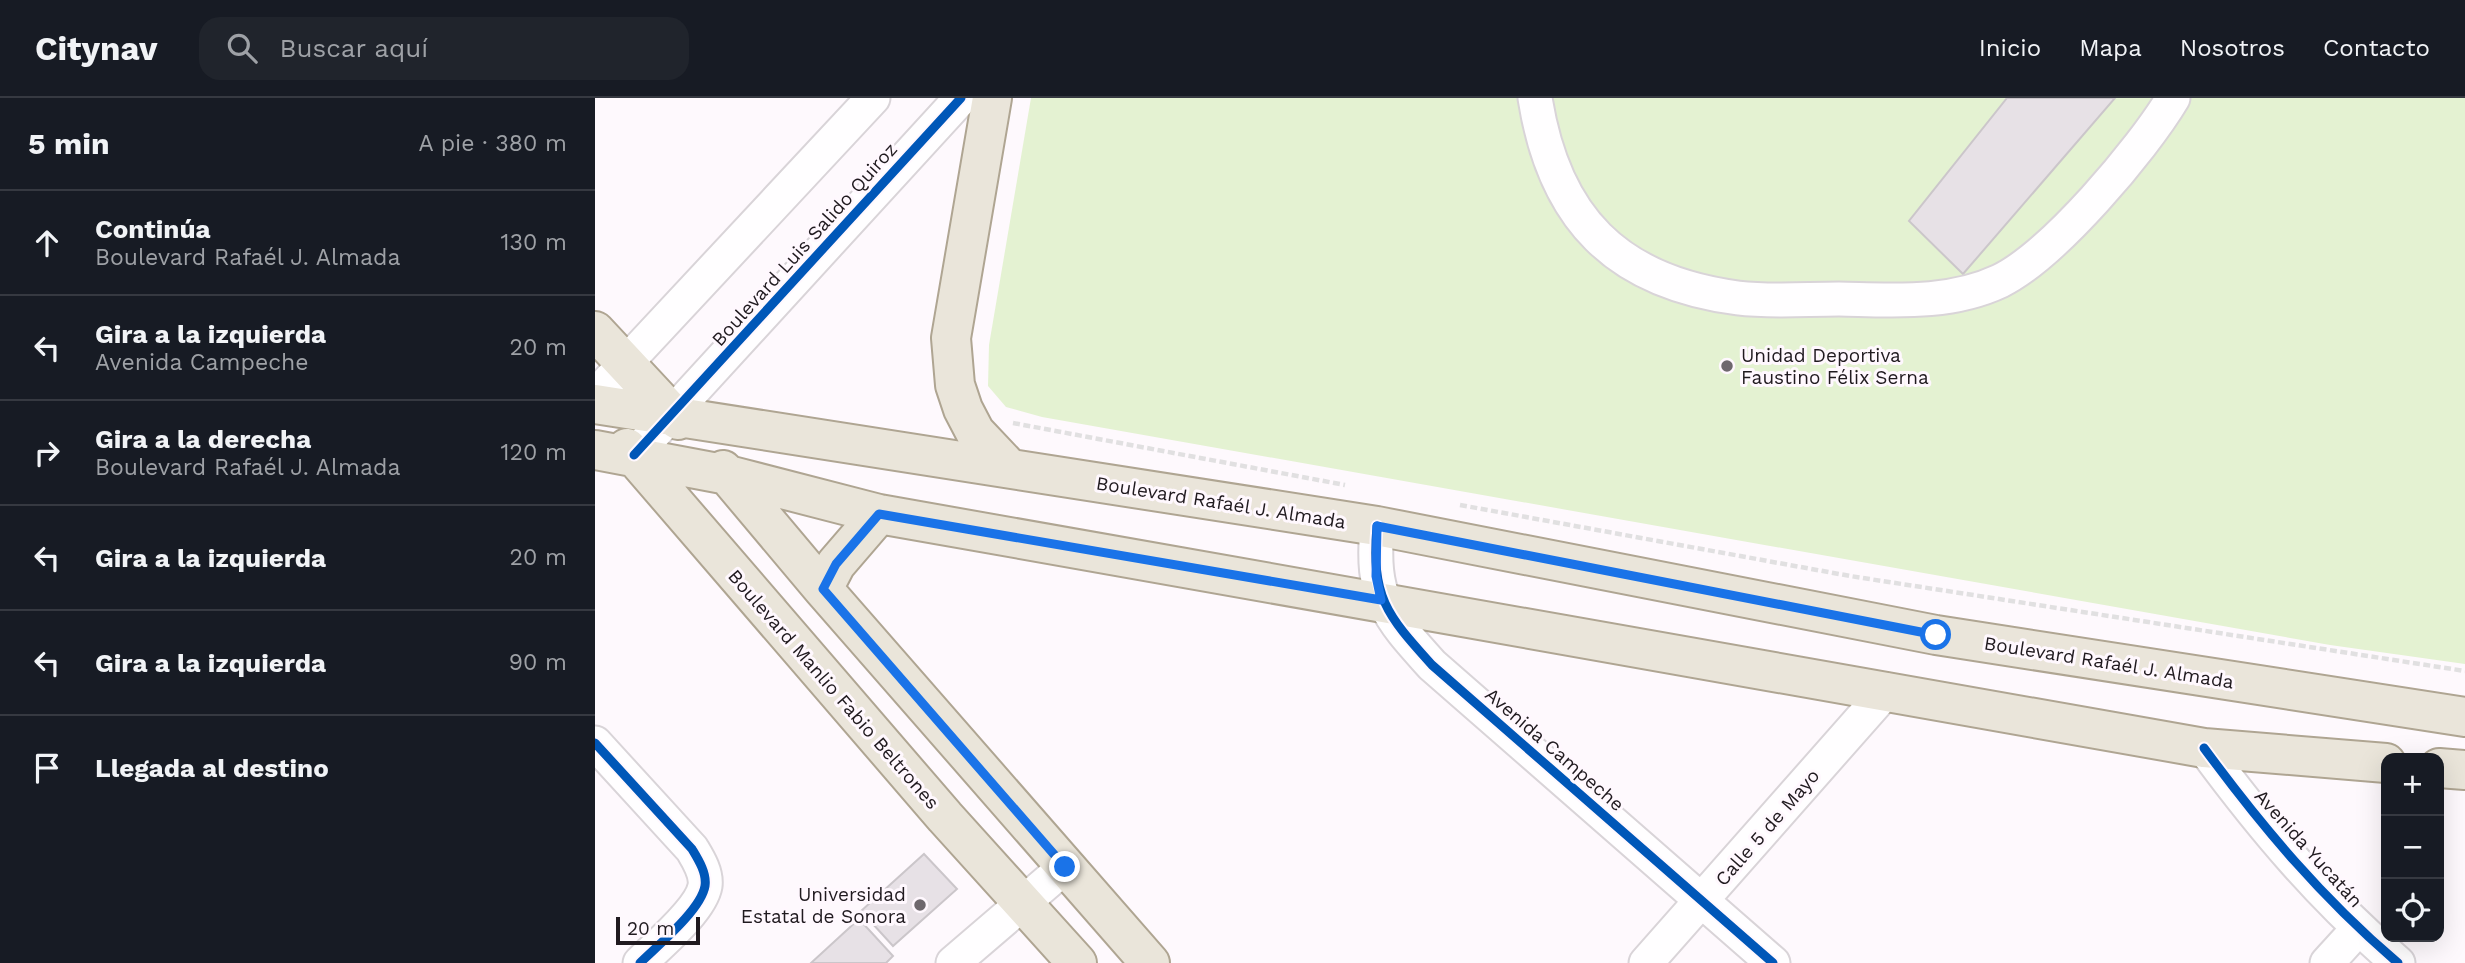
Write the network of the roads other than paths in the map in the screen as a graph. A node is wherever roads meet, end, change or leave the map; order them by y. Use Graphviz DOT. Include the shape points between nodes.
graph roads {
  1 [pos="961,98"];
  2 [pos="992,98"];
  3 [pos="1535,98"];
  4 [pos="2173,98"];
  5 [pos="855,104"];
  6 [pos="595,331"];
  7 [pos="626,366"];
  8 [pos="595,396"];
  9 [pos="595,404"];
  10 [pos="595,411"];
  11 [pos="672,414"];
  12 [pos="595,450"];
  13 [pos="634,455"];
  14 [pos="1009,468"];
  15 [pos="728,475"];
  16 [pos="879,514"];
  17 [pos="1377,526"];
  18 [pos="823,589"];
  19 [pos="1381,600"];
  20 [pos="1887,690"];
  21 [pos="2465,717"];
  22 [pos="595,743"];
  23 [pos="2204,748"];
  24 [pos="2381,764"];
  25 [pos="2444,768"];
  26 [pos="2465,770"];
  27 [pos="1065,867"];
  28 [pos="1702,901"];
  29 [pos="1022,903"];
  30 [pos="2358,929"];
  31 [pos="640,963"];
  32 [pos="953,963"];
  33 [pos="1077,963"];
  34 [pos="1150,963"];
  35 [pos="1646,963"];
  36 [pos="1773,963"];
  37 [pos="2326,963"];
  38 [pos="2398,963"];
  1 -- 11 [label="street, Boulevard Luis Salido Quiroz"];
  2 -- 14 [label="main road" via="951,338 955,385 964,409 975,432"];
  3 -- 4 [label="street" via="1542,143 1559,186 1586,226 1649,274 1687,288 1740,298 1912,301 1999,281 2038,256 2132,155"];
  5 -- 7 [label="street"];
  6 -- 7 [label="main road"];
  7 -- 8 [label="street"];
  7 -- 11 [label="main road"];
  9 -- 11 [label="main road, Boulevard Rafaél J. Almada"];
  10 -- 13 [label="main road, Boulevard Manlio Fabio Beltrones"];
  11 -- 13 [label="street, Boulevard Luis Salido Quiroz"];
  11 -- 14 [label="main road, Boulevard Rafaél J. Almada"];
  11 -- 15 [label="main road"];
  12 -- 13 [label="main road"];
  13 -- 15 [label="main road"];
  13 -- 29 [label="main road, Boulevard Manlio Fabio Beltrones"];
  14 -- 17 [label="main road, Boulevard Rafaél J. Almada"];
  15 -- 16 [label="main road"];
  15 -- 18 [label="main road"];
  16 -- 18 [label="main road" via="836,564"];
  16 -- 19 [label="main road"];
  17 -- 19 [label="street, Avenida Campeche" via="1376,576"];
  17 -- 21 [label="main road, Boulevard Rafaél J. Almada" via="1936,635"];
  18 -- 27 [label="main road"];
  19 -- 20 [label="main road"];
  19 -- 28 [label="street, Avenida Campeche" via="1432,665"];
  20 -- 23 [label="main road"];
  20 -- 28 [label="street, Calle 5 de Mayo"];
  22 -- 31 [label="street" via="692,849 702,869 705,886 682,920"];
  23 -- 24 [label="main road"];
  23 -- 30 [label="street, Avenida Yucatán" via="2262,826"];
  25 -- 26 [label="main road"];
  27 -- 29 [label="street"];
  27 -- 34 [label="main road"];
  28 -- 35 [label="street, Calle 5 de Mayo"];
  28 -- 36 [label="street, Avenida Campeche"];
  29 -- 32 [label="street"];
  29 -- 33 [label="main road, Boulevard Manlio Fabio Beltrones"];
  30 -- 37 [label="street"];
  30 -- 38 [label="street, Avenida Yucatán"];
}
